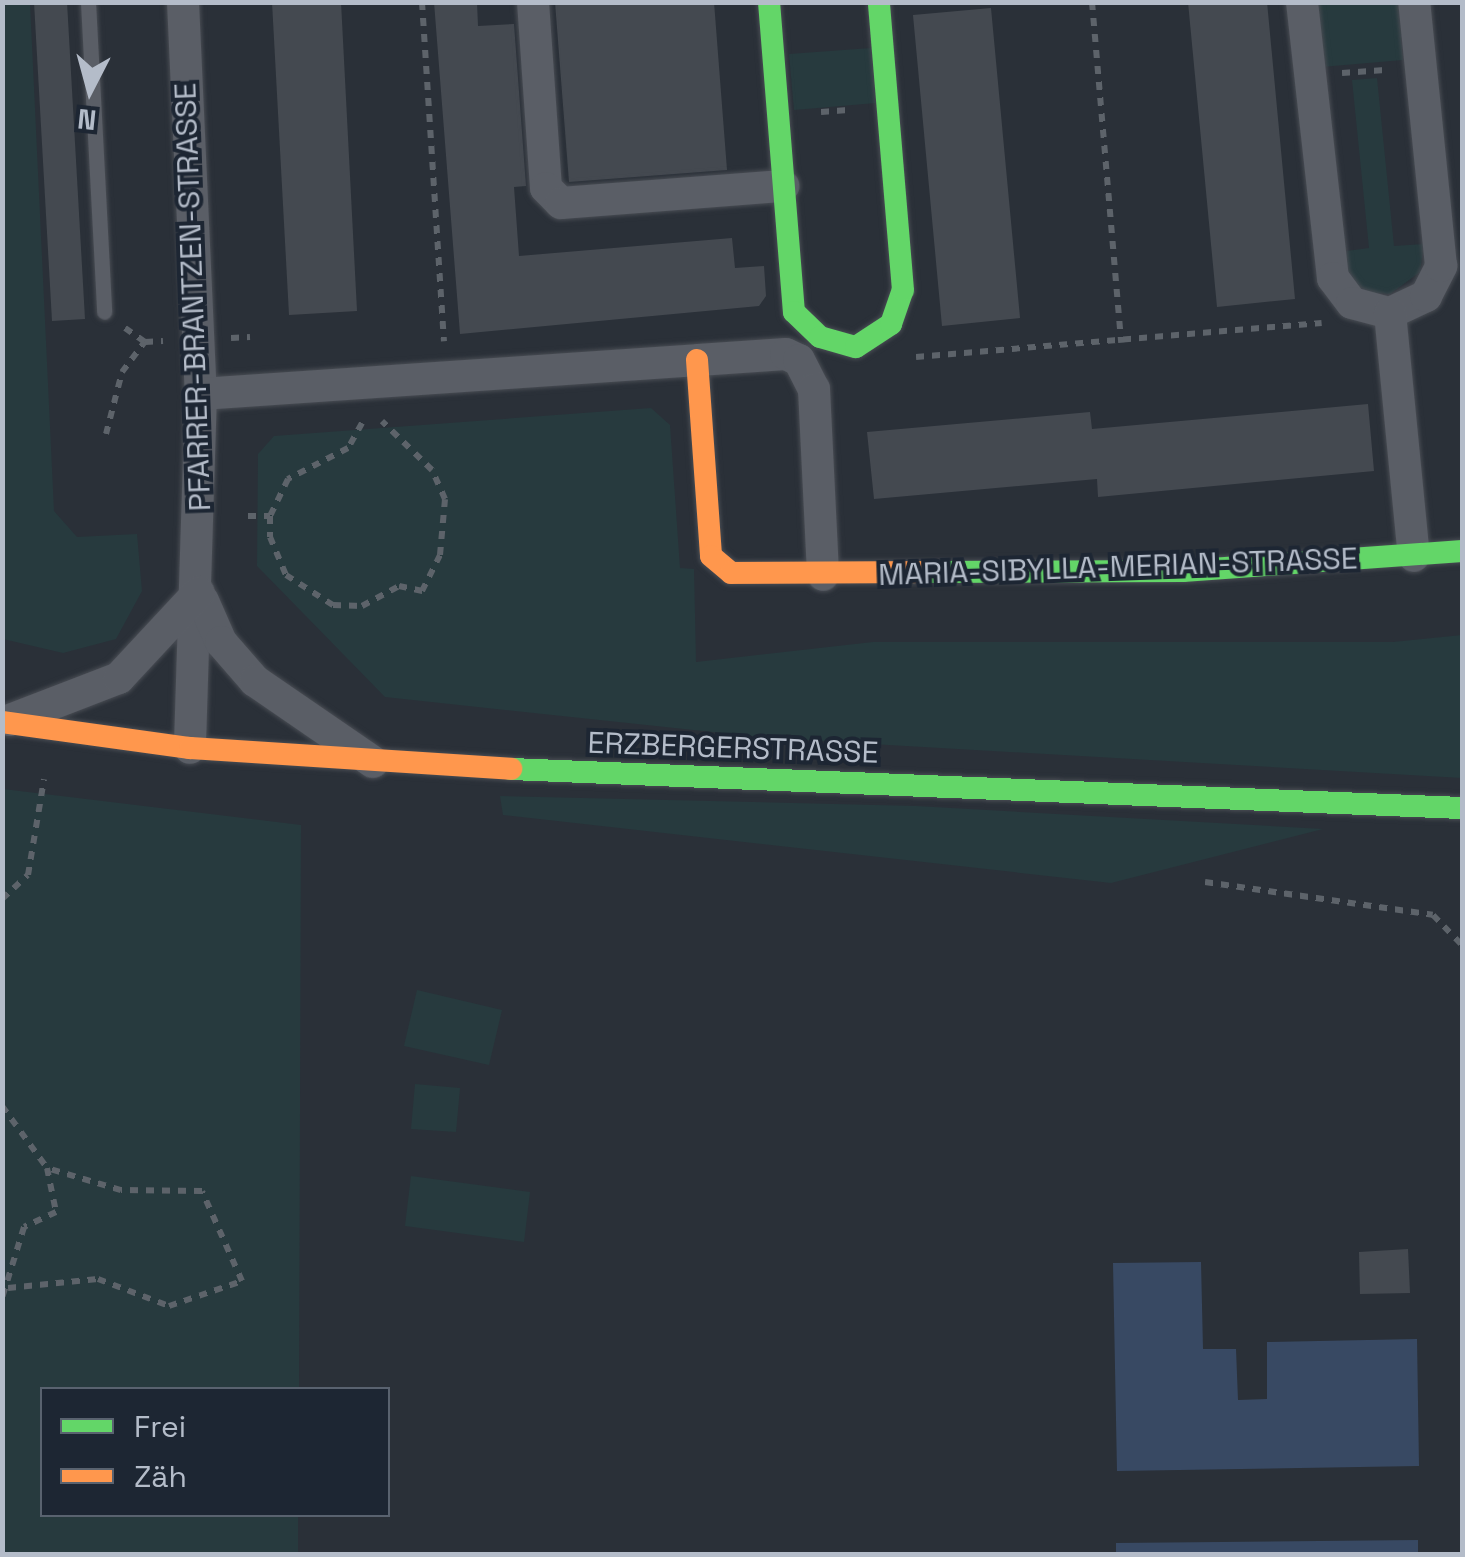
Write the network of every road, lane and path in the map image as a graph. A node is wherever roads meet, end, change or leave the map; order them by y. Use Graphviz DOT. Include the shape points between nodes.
graph roads {
  1 [pos="88,2"];
  2 [pos="183,2"];
  3 [pos="422,2"];
  4 [pos="533,2"];
  5 [pos="769,2"];
  6 [pos="878,2"];
  7 [pos="1092,2"];
  8 [pos="1302,2"];
  9 [pos="1414,2"];
  10 [pos="1421,66"];
  11 [pos="1308,76"];
  12 [pos="889,107"];
  13 [pos="778,116"];
  14 [pos="783,186"];
  15 [pos="1352,303"];
  16 [pos="104,312"];
  17 [pos="1390,314"];
  18 [pos="882,335"];
  19 [pos="179,340"];
  20 [pos="444,341"];
  21 [pos="145,342"];
  22 [pos="1120,343"];
  23 [pos="809,349"];
  24 [pos="698,360"];
  25 [pos="201,394"];
  26 [pos="382,421"];
  27 [pos="362,423"];
  28 [pos="106,434"];
  29 [pos="248,516"];
  30 [pos="270,516"];
  31 [pos="1462,551"];
  32 [pos="1414,556"];
  33 [pos="823,575"];
  34 [pos="200,592"];
  35 [pos="3,722"];
  36 [pos="190,748"];
  37 [pos="376,764"];
  38 [pos="44,780"];
  39 [pos="1462,808"];
  40 [pos="1205,882"];
  41 [pos="2,899"];
  42 [pos="1462,945"];
  43 [pos="2,1106"];
  44 [pos="47,1168"];
  45 [pos="8,1288"];
  46 [pos="2,1298"];
  1 -- 16 [label="lane"];
  2 -- 25 [label="street, PFARRER-BRANTZEN-STRASSE"];
  3 -- 20 [label="path"];
  4 -- 14 [label="street" via="546,188 561,203"];
  5 -- 13 [label="street"];
  6 -- 12 [label="street"];
  7 -- 22 [label="path"];
  8 -- 11 [label="street"];
  9 -- 10 [label="street"];
  10 -- 11 [label="path"];
  10 -- 17 [label="street" via="1441,266 1426,296"];
  11 -- 15 [label="street" via="1330,264"];
  12 -- 13 [label="path"];
  12 -- 18 [label="street" via="903,290 900,310"];
  13 -- 14 [label="street"];
  14 -- 23 [label="street" via="794,312"];
  15 -- 17 [label="street"];
  15 -- 22 [label="path" via="1324,323"];
  16 -- 21 [label="path"];
  17 -- 32 [label="street"];
  18 -- 22 [label="path" via="911,358"];
  18 -- 23 [label="street" via="856,347"];
  19 -- 21 [label="path"];
  21 -- 28 [label="path" via="122,372"];
  23 -- 24 [label="street"];
  23 -- 33 [label="street"];
  24 -- 25 [label="street"];
  24 -- 33 [label="street, MARIA-SIBYLLA-MERIAN-STRASSE" via="711,556 731,573"];
  25 -- 34 [label="street, PFARRER-BRANTZEN-STRASSE"];
  26 -- 30 [label="path" via="432,470 445,499 443,543 422,592 399,586 362,606 316,600 277,560"];
  27 -- 30 [label="path" via="348,448 288,478"];
  29 -- 30 [label="path"];
  31 -- 32 [label="street, MARIA-SIBYLLA-MERIAN-STRASSE"];
  32 -- 33 [label="street, MARIA-SIBYLLA-MERIAN-STRASSE" via="1183,571"];
  34 -- 35 [label="street" via="119,678"];
  34 -- 36 [label="street, PFARRER-BRANTZEN-STRASSE"];
  34 -- 37 [label="street, PFARRER-BRANTZEN-STRASSE" via="236,662 267,692"];
  35 -- 36 [label="street, ERZBERGERSTRASSE"];
  36 -- 37 [label="street, ERZBERGERSTRASSE"];
  37 -- 39 [label="street, ERZBERGERSTRASSE"];
  38 -- 41 [label="path" via="28,875"];
  40 -- 42 [label="path" via="1433,914"];
  43 -- 44 [label="path"];
  44 -- 45 [label="path" via="56,1212 24,1227"];
  44 -- 45 [label="path" via="121,1190 202,1191 242,1281 169,1306 98,1280"];
  45 -- 46 [label="path"];
}
